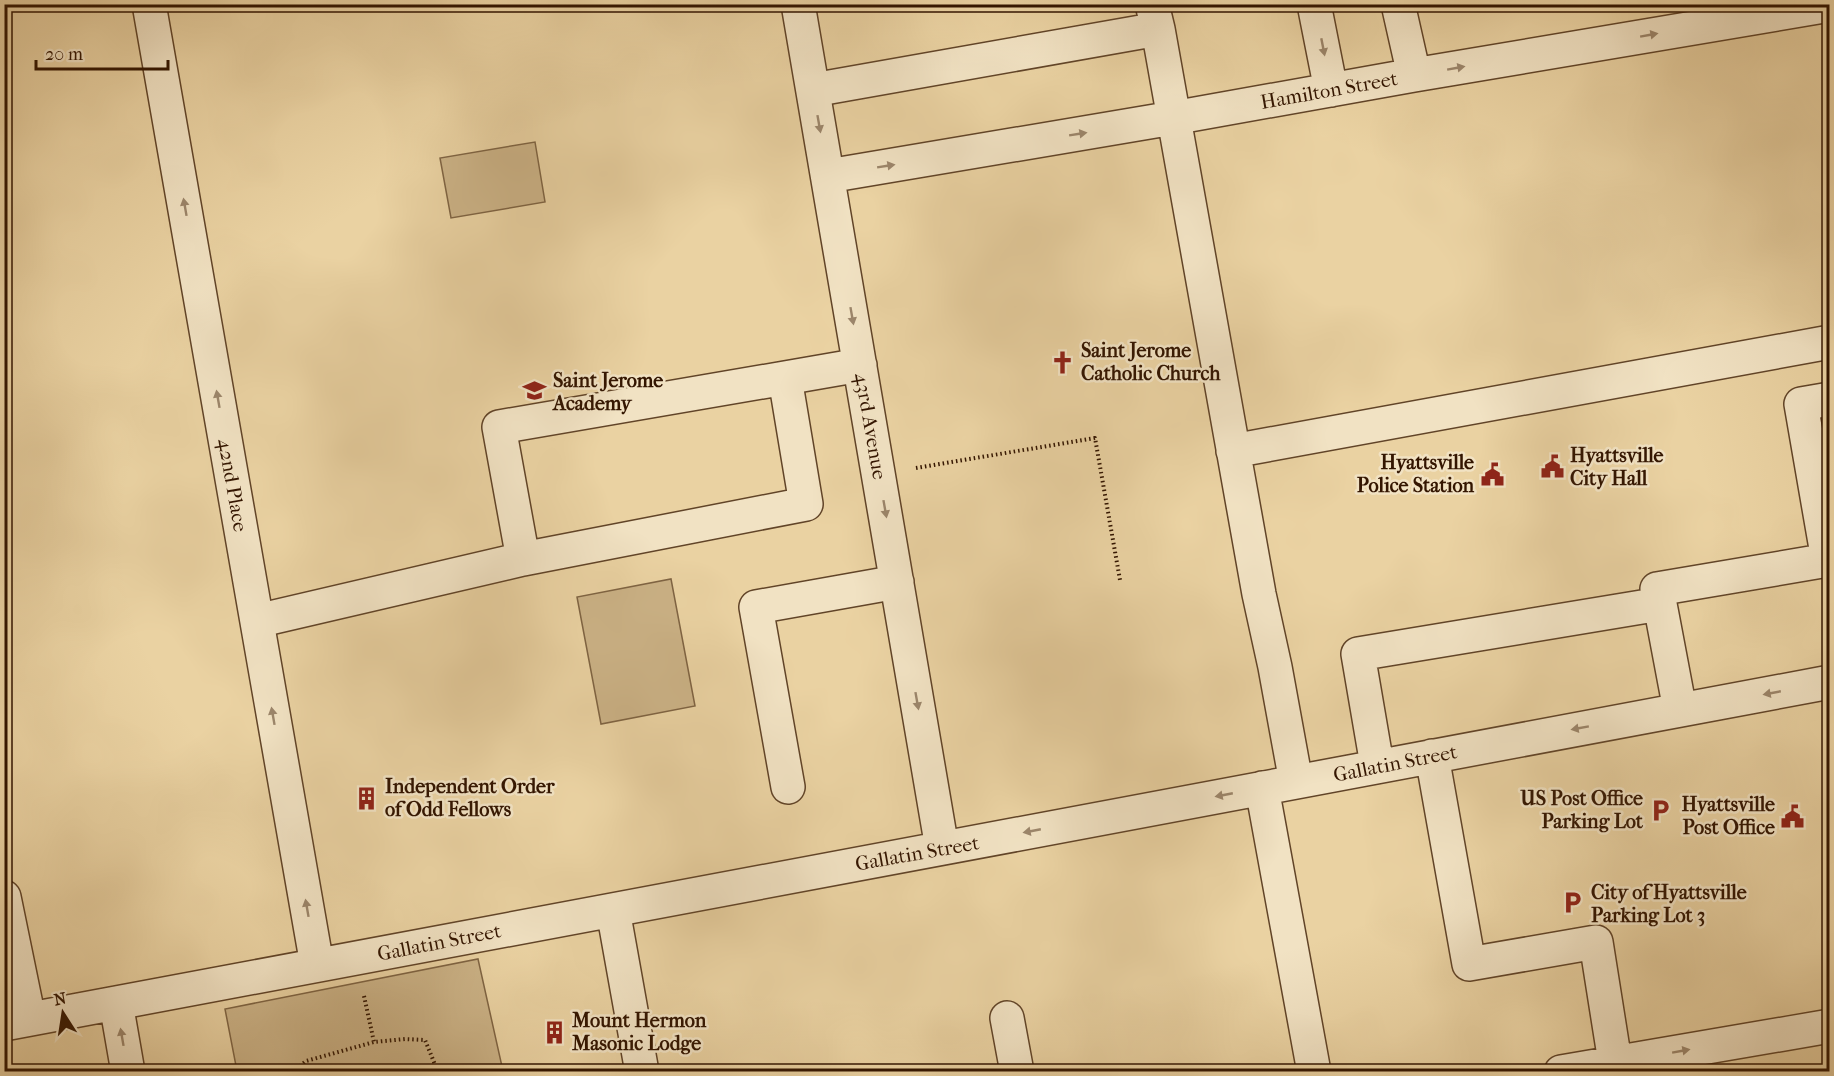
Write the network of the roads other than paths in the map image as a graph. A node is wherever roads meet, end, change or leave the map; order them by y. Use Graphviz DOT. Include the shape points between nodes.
graph roads {
  1 [pos="149,4"];
  2 [pos="798,4"];
  3 [pos="1314,4"];
  4 [pos="1398,4"];
  5 [pos="1830,5"];
  6 [pos="1155,17"];
  7 [pos="1414,75"];
  8 [pos="813,90"];
  9 [pos="1331,90"];
  10 [pos="1173,118"];
  11 [pos="828,176"];
  12 [pos="1830,342"];
  13 [pos="860,365"];
  14 [pos="785,378"];
  15 [pos="1830,399"];
  16 [pos="1233,451"];
  17 [pos="523,559"];
  18 [pos="897,582"];
  19 [pos="1659,604"];
  20 [pos="257,621"];
  21 [pos="1830,682"];
  22 [pos="1680,710"];
  23 [pos="1432,756"];
  24 [pos="1377,765"];
  25 [pos="1296,782"];
  26 [pos="788,787"];
  27 [pos="1262,788"];
  28 [pos="942,848"];
  29 [pos="4,897"];
  30 [pos="613,910"];
  31 [pos="317,965"];
  32 [pos="116,1003"];
  33 [pos="1007,1018"];
  34 [pos="17,1021"];
  35 [pos="1830,1026"];
  36 [pos="1625,1064"];
  37 [pos="128,1071"];
  38 [pos="642,1071"];
  39 [pos="1017,1071"];
  40 [pos="1314,1071"];
  41 [pos="1561,1071"];
  20 -- 1 [label="street, 42nd Place, one-way"];
  2 -- 8 [label="street, 43rd Avenue"];
  3 -- 9 [label="street, one-way"];
  4 -- 7 [label="street"];
  7 -- 5 [label="street, Hamilton Street, one-way"];
  6 -- 8 [label="street"];
  6 -- 10 [label="street"];
  7 -- 9 [label="street, Hamilton Street"];
  8 -- 11 [label="street, 43rd Avenue, one-way"];
  9 -- 10 [label="street, Hamilton Street"];
  11 -- 10 [label="street, Hamilton Street, one-way"];
  10 -- 16 [label="street"];
  11 -- 13 [label="street, 43rd Avenue, one-way"];
  12 -- 16 [label="street"];
  13 -- 14 [label="street"];
  13 -- 18 [label="street, 43rd Avenue, one-way"];
  14 -- 17 [label="street" via="806,504"];
  14 -- 17 [label="street" via="499,427"];
  15 -- 19 [label="street" via="1802,404 1828,560 1657,589"];
  16 -- 25 [label="street"];
  17 -- 20 [label="street"];
  18 -- 26 [label="street" via="756,607"];
  18 -- 28 [label="street, 43rd Avenue, one-way"];
  19 -- 22 [label="street"];
  19 -- 24 [label="street" via="1358,654"];
  31 -- 20 [label="street, 42nd Place, one-way"];
  21 -- 22 [label="street, Gallatin Street, one-way"];
  22 -- 23 [label="street, Gallatin Street, one-way"];
  23 -- 24 [label="street, Gallatin Street"];
  23 -- 36 [label="street" via="1469,964 1596,942"];
  24 -- 25 [label="street, Gallatin Street"];
  25 -- 27 [label="street, Gallatin Street"];
  27 -- 28 [label="street, Gallatin Street, one-way"];
  27 -- 40 [label="street"];
  28 -- 30 [label="street, Gallatin Street"];
  29 -- 34 [label="street"];
  30 -- 31 [label="street, Gallatin Street"];
  30 -- 38 [label="street"];
  31 -- 32 [label="street, Gallatin Street"];
  32 -- 34 [label="street, Gallatin Street"];
  37 -- 32 [label="street, one-way"];
  33 -- 39 [label="street"];
  36 -- 35 [label="street, one-way"];
  36 -- 41 [label="street"];
}
